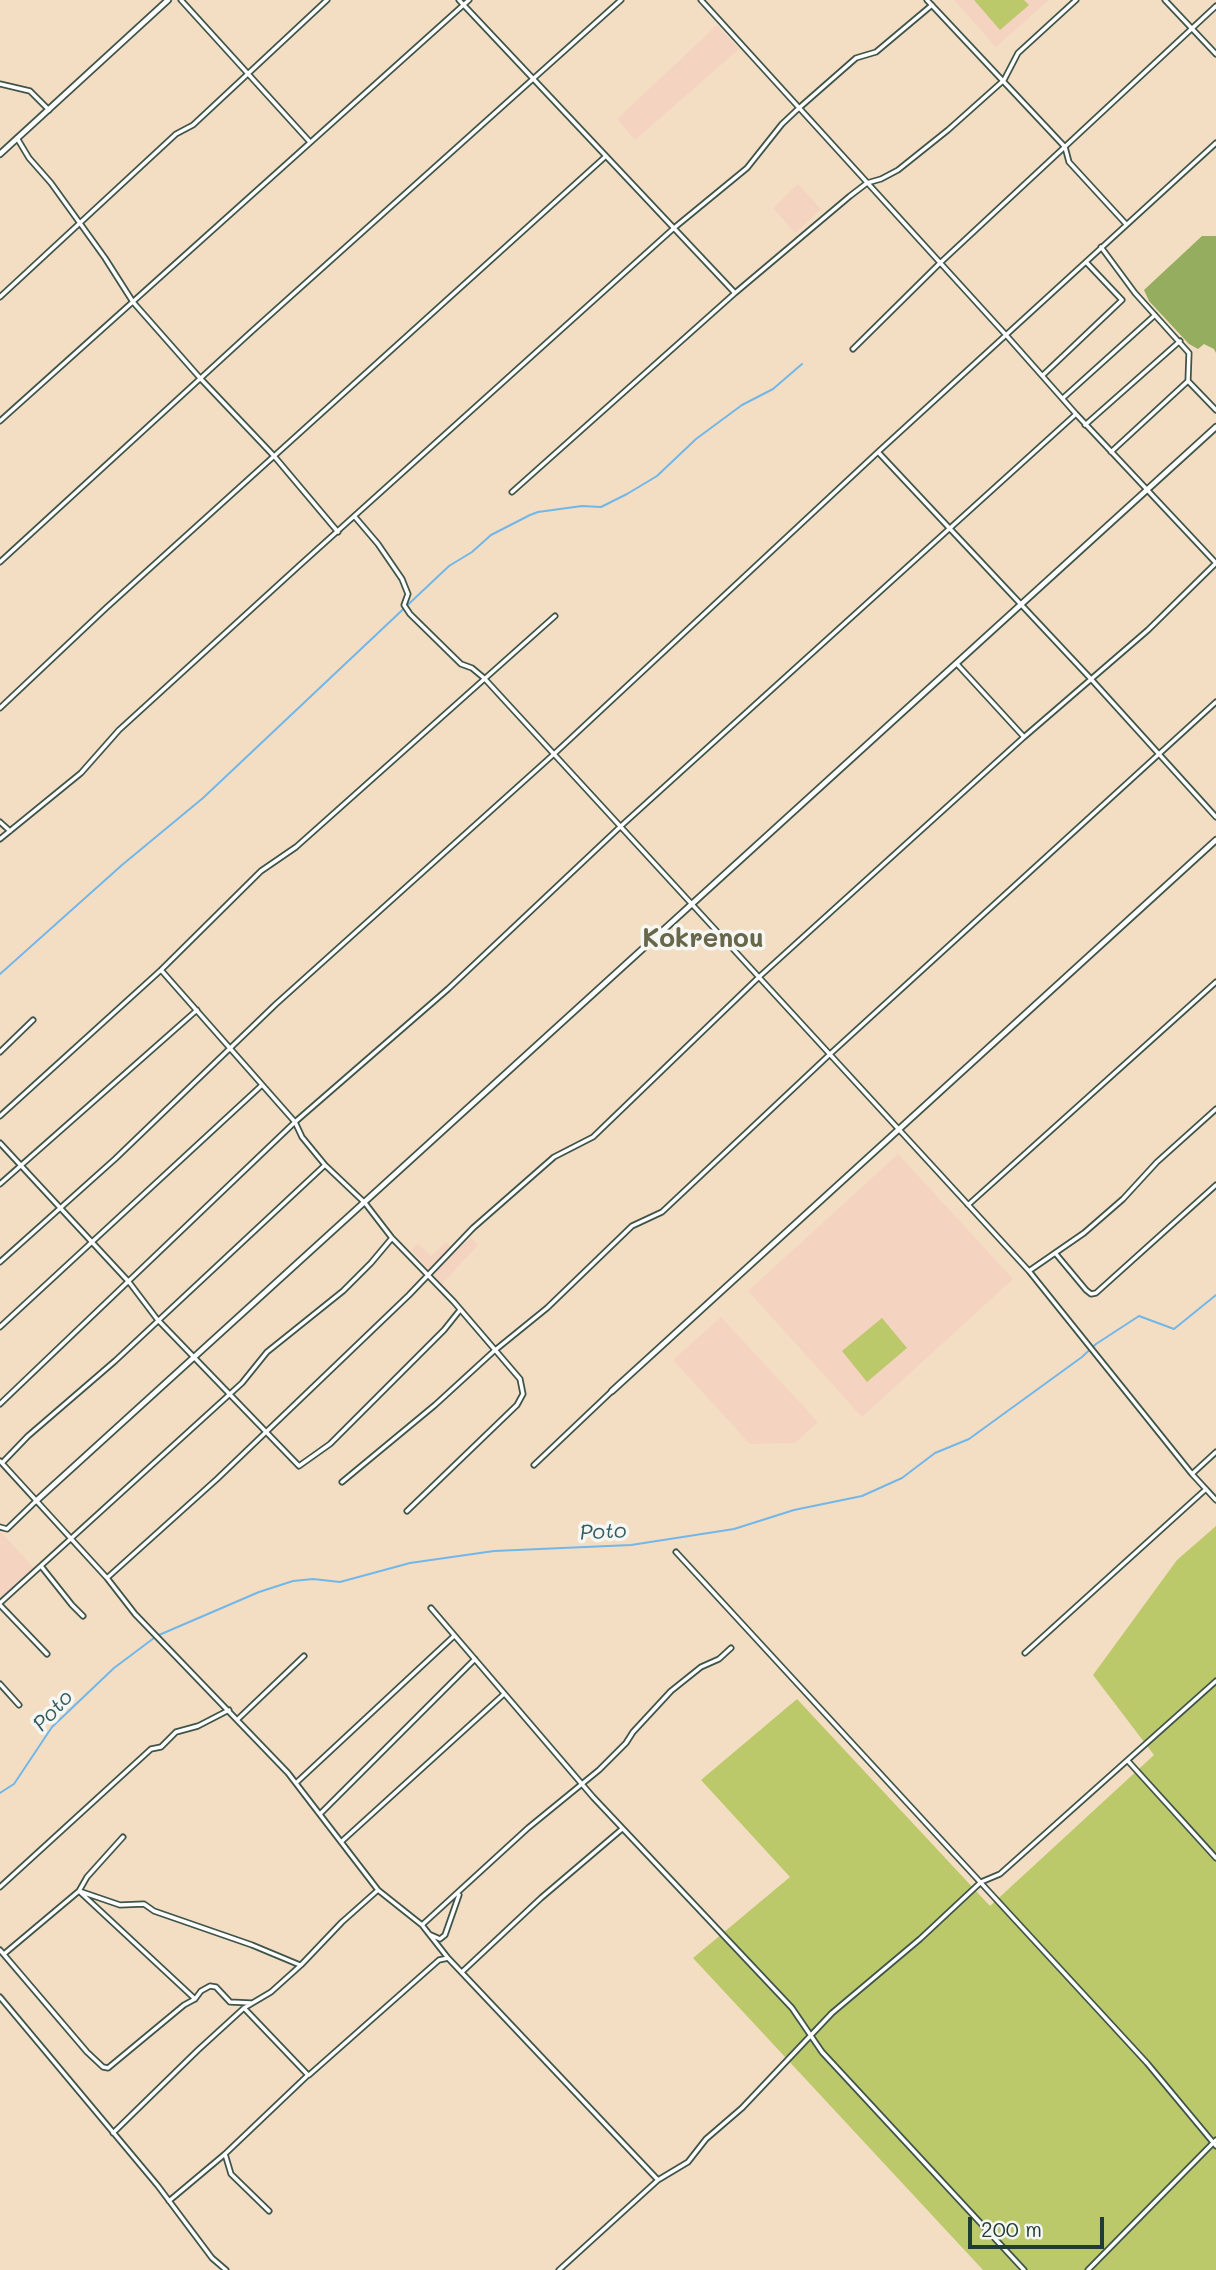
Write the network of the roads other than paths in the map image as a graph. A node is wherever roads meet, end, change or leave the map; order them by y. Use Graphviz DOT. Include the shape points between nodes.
graph roads {
  1 [pos="168,0"];
  2 [pos="181,0"];
  3 [pos="327,0"];
  4 [pos="459,0"];
  5 [pos="469,0"];
  6 [pos="621,0"];
  7 [pos="701,0"];
  8 [pos="927,0"];
  9 [pos="1076,0"];
  10 [pos="1165,0"];
  11 [pos="464,5"];
  12 [pos="932,5"];
  13 [pos="1216,6"];
  14 [pos="1191,28"];
  15 [pos="1216,54"];
  16 [pos="248,74"];
  17 [pos="533,79"];
  18 [pos="1004,80"];
  19 [pos="0,84"];
  20 [pos="799,108"];
  21 [pos="48,110"];
  22 [pos="18,138"];
  23 [pos="310,142"];
  24 [pos="1216,144"];
  25 [pos="1065,147"];
  26 [pos="0,154"];
  27 [pos="606,156"];
  28 [pos="867,183"];
  29 [pos="80,223"];
  30 [pos="1126,225"];
  31 [pos="674,228"];
  32 [pos="1101,247"];
  33 [pos="1086,262"];
  34 [pos="940,263"];
  35 [pos="735,293"];
  36 [pos="0,297"];
  37 [pos="133,302"];
  38 [pos="1155,315"];
  39 [pos="1006,335"];
  40 [pos="1180,341"];
  41 [pos="853,349"];
  42 [pos="1042,376"];
  43 [pos="200,378"];
  44 [pos="1188,381"];
  45 [pos="1062,399"];
  46 [pos="1216,410"];
  47 [pos="1076,414"];
  48 [pos="0,421"];
  49 [pos="1085,425"];
  50 [pos="1216,427"];
  51 [pos="878,452"];
  52 [pos="1111,452"];
  53 [pos="274,456"];
  54 [pos="1146,489"];
  55 [pos="512,492"];
  56 [pos="355,517"];
  57 [pos="950,528"];
  58 [pos="338,532"];
  59 [pos="0,562"];
  60 [pos="1216,563"];
  61 [pos="1020,603"];
  62 [pos="555,616"];
  63 [pos="955,662"];
  64 [pos="484,678"];
  65 [pos="1091,679"];
  66 [pos="1216,702"];
  67 [pos="0,708"];
  68 [pos="1024,737"];
  69 [pos="1159,753"];
  70 [pos="554,754"];
  71 [pos="1216,817"];
  72 [pos="0,822"];
  73 [pos="621,826"];
  74 [pos="10,831"];
  75 [pos="0,839"];
  76 [pos="1216,840"];
  77 [pos="691,903"];
  78 [pos="160,970"];
  79 [pos="759,977"];
  80 [pos="1216,982"];
  81 [pos="197,1010"];
  82 [pos="33,1020"];
  83 [pos="231,1049"];
  84 [pos="0,1052"];
  85 [pos="829,1055"];
  86 [pos="262,1085"];
  87 [pos="1216,1109"];
  88 [pos="0,1116"];
  89 [pos="295,1122"];
  90 [pos="898,1130"];
  91 [pos="0,1143"];
  92 [pos="325,1165"];
  93 [pos="20,1166"];
  94 [pos="0,1184"];
  95 [pos="1216,1185"];
  96 [pos="365,1203"];
  97 [pos="968,1205"];
  98 [pos="60,1209"];
  99 [pos="392,1238"];
  100 [pos="92,1241"];
  101 [pos="1056,1254"];
  102 [pos="0,1262"];
  103 [pos="1029,1272"];
  104 [pos="427,1275"];
  105 [pos="129,1282"];
  106 [pos="460,1310"];
  107 [pos="158,1319"];
  108 [pos="0,1327"];
  109 [pos="494,1350"];
  110 [pos="194,1355"];
  111 [pos="612,1391"];
  112 [pos="230,1394"];
  113 [pos="0,1404"];
  114 [pos="265,1433"];
  115 [pos="1216,1452"];
  116 [pos="1,1462"];
  117 [pos="534,1465"];
  118 [pos="1192,1474"];
  119 [pos="342,1482"];
  120 [pos="1206,1489"];
  121 [pos="1216,1500"];
  122 [pos="37,1501"];
  123 [pos="407,1511"];
  124 [pos="0,1527"];
  125 [pos="71,1539"];
  126 [pos="676,1552"];
  127 [pos="41,1566"];
  128 [pos="107,1578"];
  129 [pos="0,1604"];
  130 [pos="431,1608"];
  131 [pos="83,1616"];
  132 [pos="454,1636"];
  133 [pos="731,1648"];
  134 [pos="1025,1653"];
  135 [pos="47,1654"];
  136 [pos="304,1656"];
  137 [pos="475,1659"];
  138 [pos="1216,1681"];
  139 [pos="0,1684"];
  140 [pos="504,1693"];
  141 [pos="19,1705"];
  142 [pos="229,1710"];
  143 [pos="238,1719"];
  144 [pos="1128,1760"];
  145 [pos="296,1783"];
  146 [pos="582,1785"];
  147 [pos="320,1814"];
  148 [pos="622,1829"];
  149 [pos="124,1838"];
  150 [pos="341,1842"];
  151 [pos="1216,1858"];
  152 [pos="981,1882"];
  153 [pos="0,1887"];
  154 [pos="378,1890"];
  155 [pos="79,1891"];
  156 [pos="460,1893"];
  157 [pos="422,1925"];
  158 [pos="429,1934"];
  159 [pos="2,1952"];
  160 [pos="449,1958"];
  161 [pos="301,1965"];
  162 [pos="463,1971"];
  163 [pos="0,1997"];
  164 [pos="195,1999"];
  165 [pos="253,2002"];
  166 [pos="244,2008"];
  167 [pos="812,2036"];
  168 [pos="308,2075"];
  169 [pos="113,2133"];
  170 [pos="1215,2143"];
  171 [pos="225,2154"];
  172 [pos="658,2180"];
  173 [pos="169,2200"];
  174 [pos="269,2210"];
  175 [pos="226,2270"];
  176 [pos="559,2270"];
  177 [pos="1024,2270"];
  178 [pos="1088,2270"];
  1 -- 21 [label="street"];
  2 -- 16 [label="street"];
  3 -- 16 [label="street"];
  4 -- 11 [label="street"];
  5 -- 11 [label="street"];
  6 -- 17 [label="street"];
  7 -- 20 [label="street"];
  8 -- 12 [label="street"];
  9 -- 18 [label="street" via="1018,53"];
  10 -- 14 [label="street"];
  11 -- 17 [label="street"];
  11 -- 23 [label="street"];
  12 -- 18 [label="street"];
  12 -- 20 [label="street" via="876,52 856,58"];
  13 -- 14 [label="street"];
  14 -- 15 [label="street"];
  14 -- 25 [label="street"];
  16 -- 23 [label="street"];
  16 -- 29 [label="street"];
  17 -- 27 [label="street"];
  17 -- 43 [label="street"];
  18 -- 25 [label="street"];
  18 -- 28 [label="street" via="898,170"];
  19 -- 21 [label="street" via="30,91"];
  20 -- 28 [label="street"];
  20 -- 31 [label="street" via="747,168"];
  21 -- 22 [label="street"];
  22 -- 26 [label="street"];
  22 -- 29 [label="street"];
  23 -- 37 [label="street"];
  24 -- 30 [label="street"];
  25 -- 30 [label="street" via="1069,162"];
  25 -- 34 [label="street"];
  27 -- 31 [label="street"];
  27 -- 53 [label="street"];
  28 -- 34 [label="street"];
  28 -- 35 [label="street"];
  29 -- 36 [label="street"];
  29 -- 37 [label="street"];
  30 -- 32 [label="street"];
  31 -- 35 [label="street"];
  31 -- 56 [label="street"];
  32 -- 33 [label="street"];
  32 -- 38 [label="street"];
  33 -- 39 [label="street"];
  33 -- 42 [label="street" via="1122,300"];
  34 -- 39 [label="street"];
  34 -- 41 [label="street"];
  35 -- 55 [label="street"];
  37 -- 43 [label="street"];
  37 -- 48 [label="street"];
  38 -- 40 [label="street"];
  38 -- 45 [label="street"];
  39 -- 42 [label="street"];
  39 -- 51 [label="street"];
  40 -- 44 [label="street" via="1189,353"];
  40 -- 49 [label="street"];
  42 -- 45 [label="street"];
  43 -- 53 [label="street"];
  43 -- 59 [label="street"];
  44 -- 46 [label="street"];
  44 -- 52 [label="street"];
  45 -- 47 [label="street"];
  47 -- 49 [label="street"];
  47 -- 57 [label="street"];
  49 -- 52 [label="street"];
  50 -- 54 [label="street"];
  51 -- 57 [label="street"];
  51 -- 70 [label="street"];
  52 -- 54 [label="street"];
  53 -- 58 [label="street"];
  53 -- 67 [label="street"];
  54 -- 60 [label="street"];
  54 -- 61 [label="street"];
  56 -- 58 [label="street"];
  56 -- 64 [label="street" via="402,579 408,594 404,605 410,614 461,664"];
  57 -- 61 [label="street"];
  57 -- 73 [label="street"];
  58 -- 74 [label="street" via="119,730 81,773"];
  60 -- 65 [label="street"];
  61 -- 63 [label="street"];
  61 -- 65 [label="street"];
  62 -- 64 [label="street"];
  63 -- 68 [label="street"];
  63 -- 77 [label="street"];
  64 -- 70 [label="street"];
  64 -- 78 [label="street" via="296,846 261,871"];
  65 -- 68 [label="street"];
  65 -- 69 [label="street"];
  66 -- 69 [label="street"];
  68 -- 79 [label="street"];
  69 -- 71 [label="street"];
  69 -- 85 [label="street"];
  70 -- 73 [label="street"];
  70 -- 83 [label="street"];
  72 -- 74 [label="street"];
  73 -- 77 [label="street"];
  73 -- 89 [label="street" via="447,989"];
  74 -- 75 [label="street"];
  76 -- 90 [label="street"];
  77 -- 79 [label="street"];
  77 -- 96 [label="street"];
  78 -- 81 [label="street"];
  78 -- 88 [label="street"];
  79 -- 85 [label="street"];
  79 -- 104 [label="street" via="593,1137 554,1157"];
  80 -- 97 [label="street"];
  81 -- 83 [label="street"];
  81 -- 93 [label="street"];
  82 -- 84 [label="street"];
  83 -- 86 [label="street"];
  83 -- 98 [label="street"];
  85 -- 90 [label="street"];
  85 -- 109 [label="street" via="662,1212 632,1226 547,1308"];
  86 -- 89 [label="street"];
  86 -- 100 [label="street"];
  87 -- 101 [label="street" via="1123,1199"];
  89 -- 92 [label="street"];
  89 -- 105 [label="street"];
  90 -- 97 [label="street"];
  90 -- 111 [label="street"];
  91 -- 93 [label="street"];
  92 -- 96 [label="street"];
  92 -- 107 [label="street"];
  93 -- 94 [label="street"];
  93 -- 98 [label="street"];
  95 -- 101 [label="street" via="1096,1293 1086,1290"];
  96 -- 99 [label="street"];
  96 -- 110 [label="street"];
  97 -- 103 [label="street"];
  98 -- 100 [label="street"];
  98 -- 102 [label="street"];
  99 -- 104 [label="street"];
  99 -- 112 [label="street" via="343,1292 267,1352"];
  100 -- 105 [label="street"];
  100 -- 108 [label="street"];
  101 -- 103 [label="street"];
  103 -- 118 [label="street"];
  104 -- 106 [label="street"];
  104 -- 114 [label="street"];
  105 -- 107 [label="street"];
  105 -- 113 [label="street"];
  106 -- 109 [label="street"];
  106 -- 114 [label="street" via="330,1444 299,1466"];
  107 -- 110 [label="street"];
  107 -- 116 [label="street"];
  109 -- 119 [label="street"];
  109 -- 123 [label="street" via="520,1379 521,1399"];
  110 -- 112 [label="street"];
  110 -- 122 [label="street"];
  111 -- 117 [label="street"];
  112 -- 114 [label="street"];
  112 -- 125 [label="street"];
  114 -- 128 [label="street"];
  115 -- 118 [label="street"];
  116 -- 122 [label="street"];
  118 -- 120 [label="street"];
  120 -- 121 [label="street"];
  120 -- 134 [label="street"];
  122 -- 124 [label="street" via="7,1529"];
  122 -- 125 [label="street"];
  125 -- 127 [label="street"];
  125 -- 128 [label="street"];
  126 -- 152 [label="street"];
  127 -- 129 [label="street"];
  127 -- 131 [label="street"];
  128 -- 142 [label="street" via="135,1614"];
  129 -- 135 [label="street"];
  130 -- 132 [label="street"];
  132 -- 137 [label="street"];
  132 -- 145 [label="street"];
  133 -- 146 [label="street" via="671,1691"];
  136 -- 143 [label="street"];
  137 -- 140 [label="street"];
  137 -- 147 [label="street"];
  138 -- 144 [label="street"];
  139 -- 141 [label="street"];
  140 -- 146 [label="street"];
  140 -- 150 [label="street"];
  142 -- 143 [label="street"];
  142 -- 153 [label="street" via="176,1732 161,1747 151,1749"];
  143 -- 145 [label="street"];
  144 -- 151 [label="street"];
  144 -- 152 [label="street" via="1000,1874"];
  145 -- 147 [label="street"];
  146 -- 148 [label="street"];
  146 -- 156 [label="street" via="528,1828"];
  147 -- 150 [label="street"];
  148 -- 162 [label="street"];
  148 -- 167 [label="street" via="792,2008"];
  149 -- 155 [label="street"];
  150 -- 154 [label="street"];
  152 -- 167 [label="street" via="832,2013"];
  152 -- 170 [label="street"];
  154 -- 157 [label="street"];
  154 -- 161 [label="street"];
  155 -- 159 [label="street"];
  155 -- 161 [label="street" via="120,1905 144,1904"];
  155 -- 164 [label="street"];
  156 -- 157 [label="street"];
  156 -- 158 [label="street" via="445,1935 440,1939"];
  157 -- 158 [label="street"];
  158 -- 160 [label="street"];
  159 -- 164 [label="street" via="103,2067 112,2066"];
  160 -- 162 [label="street"];
  160 -- 168 [label="street" via="439,1960"];
  161 -- 165 [label="street"];
  162 -- 172 [label="street"];
  163 -- 169 [label="street"];
  164 -- 165 [label="street" via="210,1986 230,2002"];
  165 -- 166 [label="street"];
  166 -- 168 [label="street"];
  166 -- 169 [label="street"];
  167 -- 172 [label="street" via="688,2162"];
  167 -- 177 [label="street"];
  168 -- 171 [label="street"];
  169 -- 173 [label="street"];
  170 -- 178 [label="street"];
  171 -- 173 [label="street"];
  171 -- 174 [label="street" via="232,2174"];
  172 -- 176 [label="street"];
  173 -- 175 [label="street"];
}
